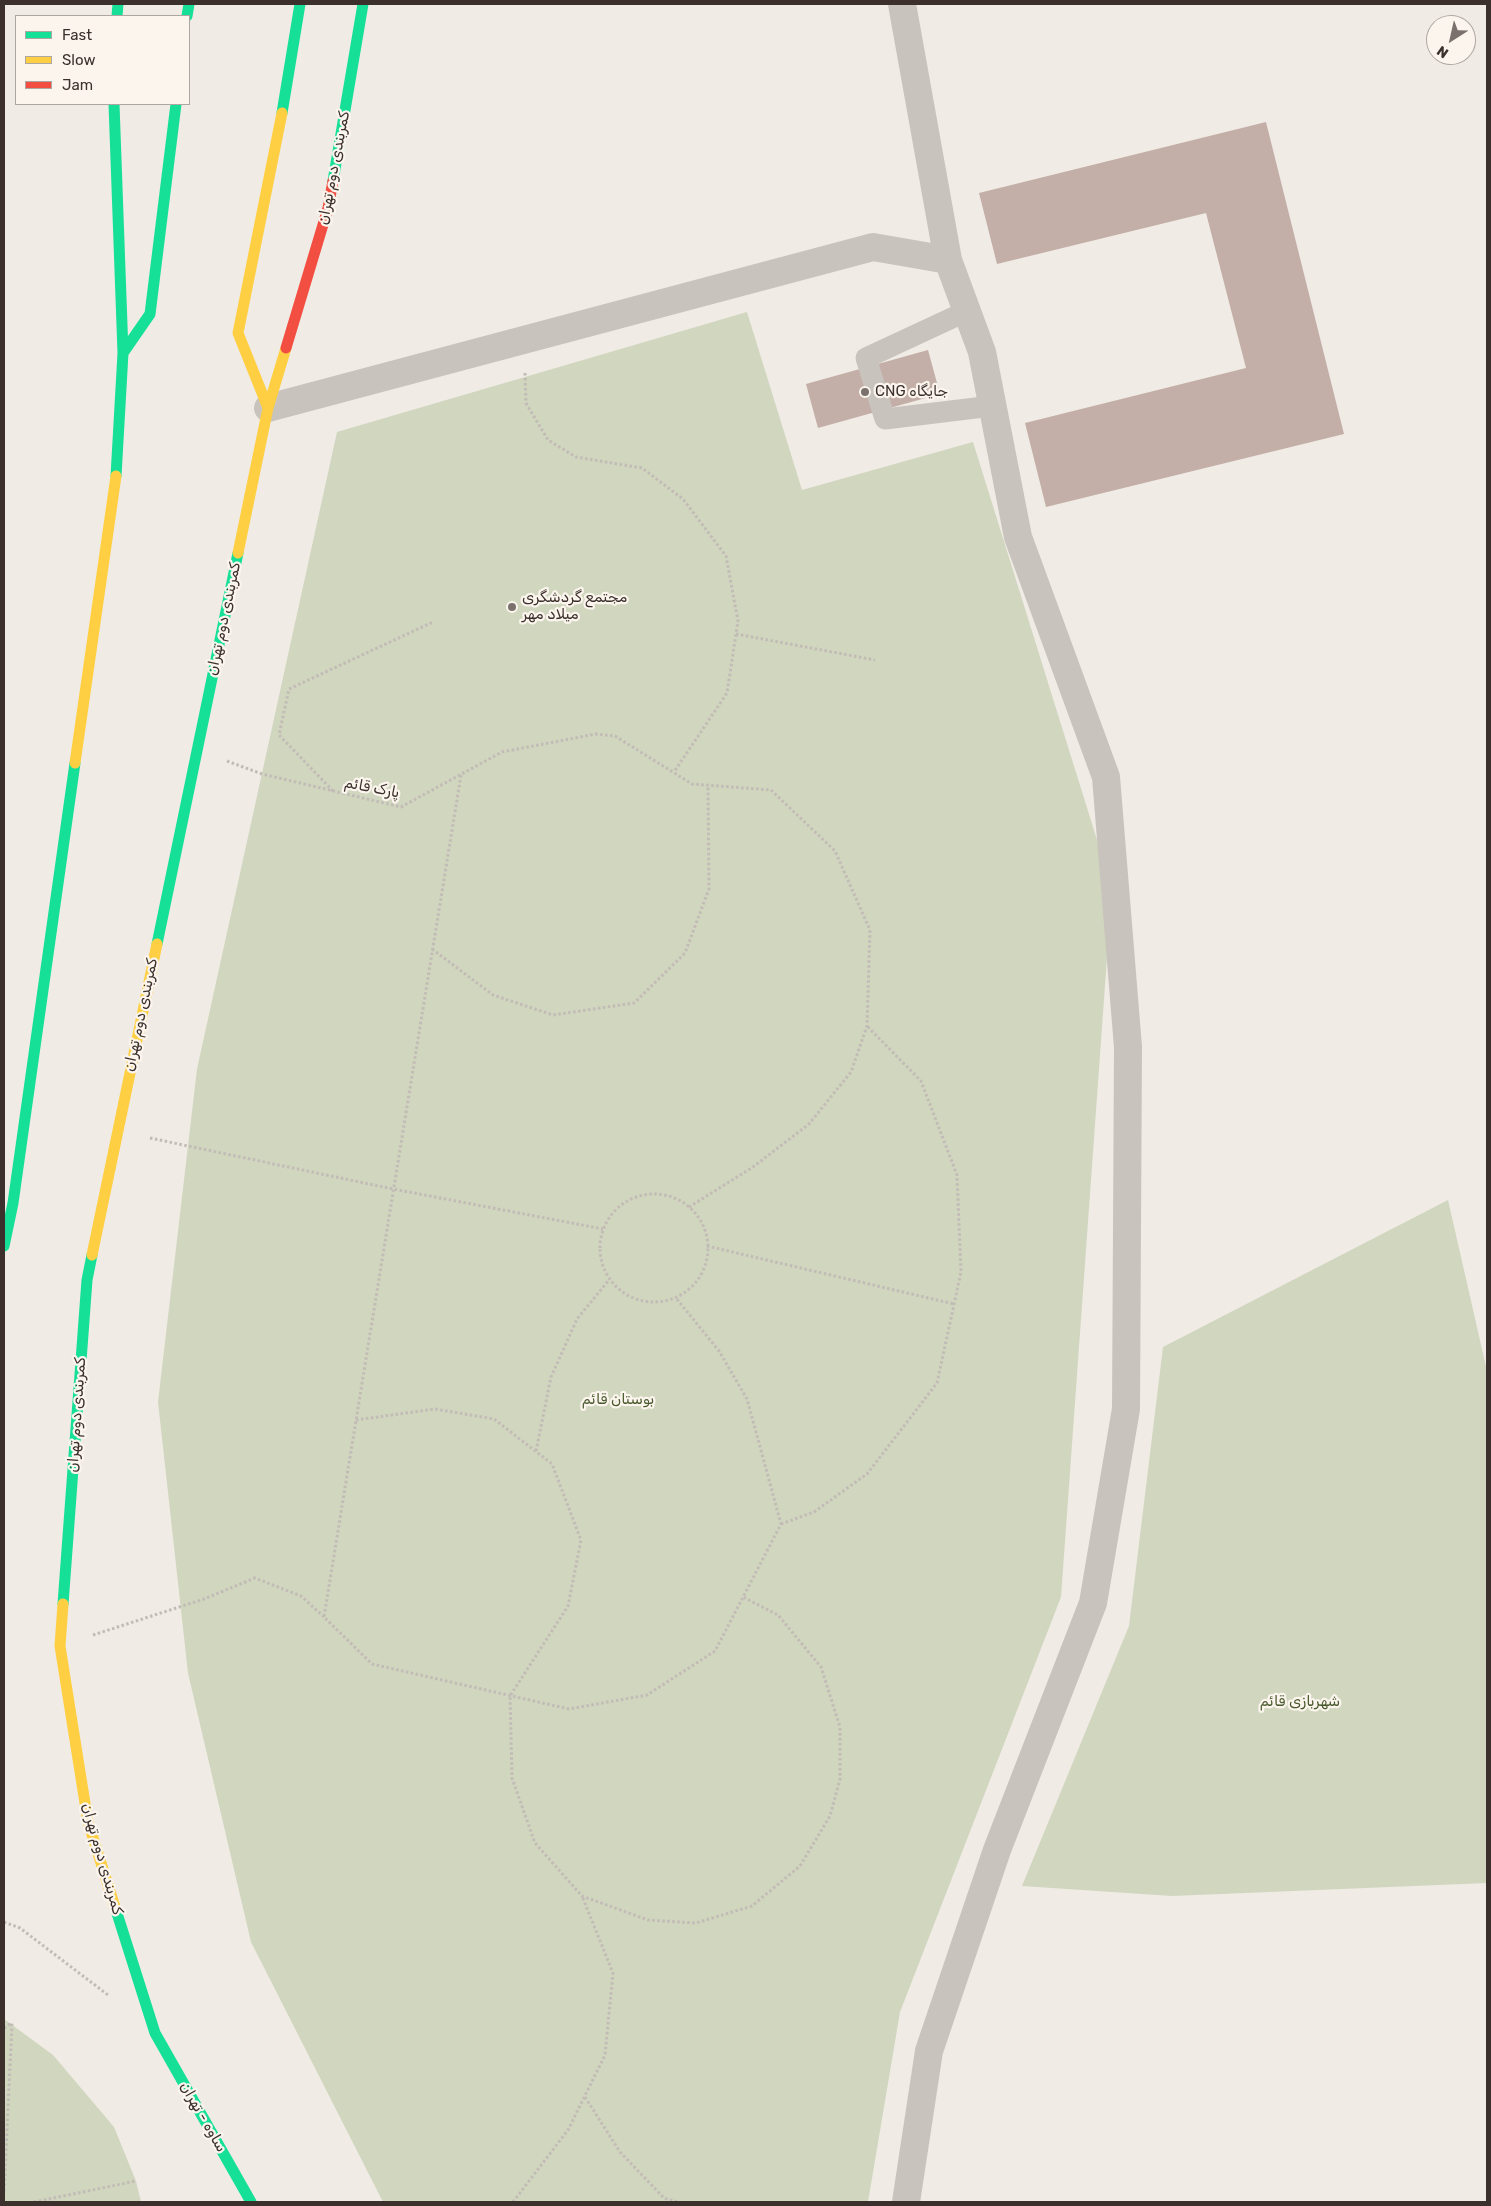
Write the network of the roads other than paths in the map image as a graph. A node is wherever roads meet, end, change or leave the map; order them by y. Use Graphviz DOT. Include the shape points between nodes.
graph roads {
  1 [pos="300,4"];
  2 [pos="363,4"];
  3 [pos="902,4"];
  4 [pos="114,105"];
  5 [pos="176,105"];
  6 [pos="948,260"];
  7 [pos="967,311"];
  8 [pos="123,353"];
  9 [pos="992,406"];
  10 [pos="268,408"];
  11 [pos="4,1246"];
  12 [pos="155,2033"];
  13 [pos="251,2202"];
  14 [pos="906,2202"];
  1 -- 10 [label="highway" via="279,130 238,333"];
  2 -- 10 [label="highway, کمربندی دوم تهران" via="328,208"];
  3 -- 6 [label="street"];
  4 -- 8 [label="highway"];
  5 -- 8 [label="highway" via="150,314"];
  6 -- 7 [label="street"];
  6 -- 10 [label="street" via="873,247"];
  7 -- 9 [label="street" via="982,352"];
  7 -- 9 [label="lane" via="866,358 886,419"];
  8 -- 11 [label="highway" via="116,476 13,1203"];
  9 -- 14 [label="street" via="1018,537 1106,777 1128,1047 1126,1409 1094,1602 997,1850 929,2051"];
  10 -- 12 [label="highway, کمربندی دوم تهران" via="87,1280 60,1646 88,1822"];
  12 -- 13 [label="highway, ساوه - تهران"];
}
